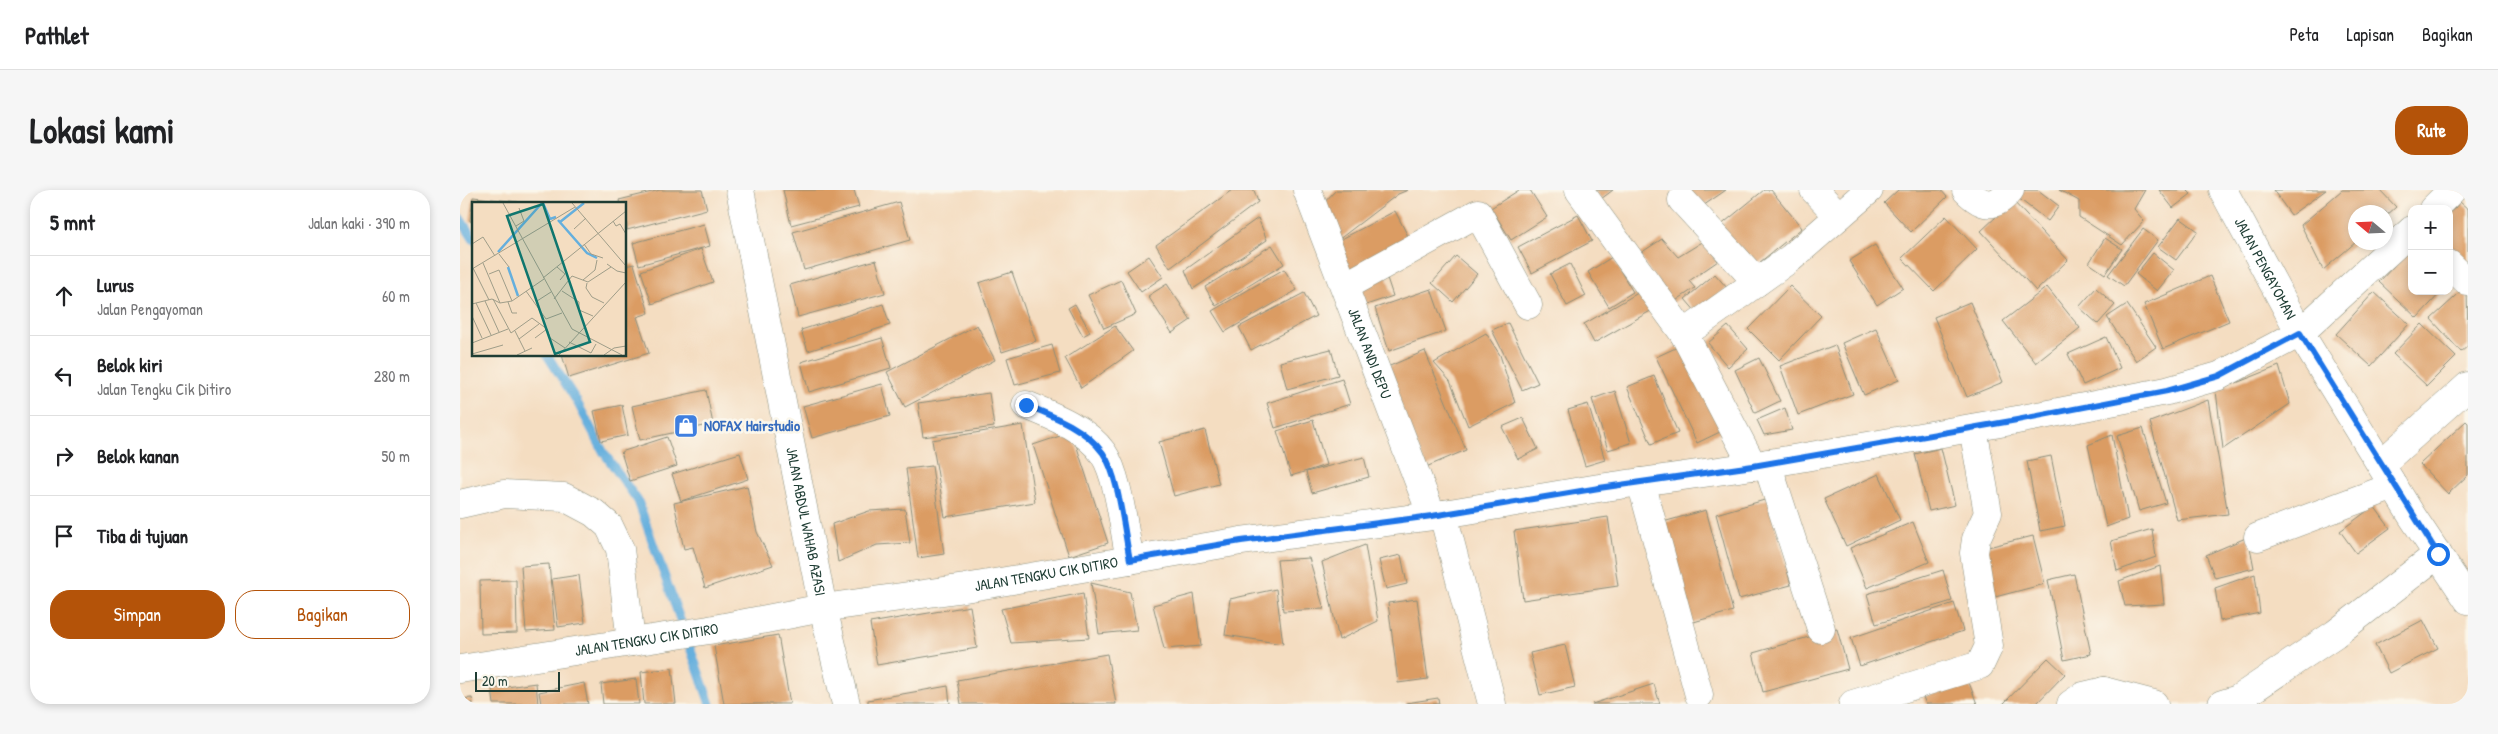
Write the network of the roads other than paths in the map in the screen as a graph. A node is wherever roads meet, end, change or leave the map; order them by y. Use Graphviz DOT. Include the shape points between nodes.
graph roads {
  1 [pos="740,190"];
  2 [pos="1307,190"];
  3 [pos="1579,190"];
  4 [pos="1814,190"];
  5 [pos="1869,190"];
  6 [pos="1966,190"];
  7 [pos="2010,190"];
  8 [pos="2223,190"];
  9 [pos="2452,190"];
  10 [pos="1682,200"];
  11 [pos="2437,205"];
  12 [pos="1839,216"];
  13 [pos="2408,234"];
  14 [pos="2453,268"];
  15 [pos="1757,282"];
  16 [pos="2468,282"];
  17 [pos="1345,286"];
  18 [pos="1528,305"];
  19 [pos="2300,333"];
  20 [pos="1684,334"];
  21 [pos="2468,386"];
  22 [pos="1026,405"];
  23 [pos="1973,428"];
  24 [pos="1760,464"];
  25 [pos="2388,475"];
  26 [pos="1642,482"];
  27 [pos="460,504"];
  28 [pos="1438,515"];
  29 [pos="2258,537"];
  30 [pos="2433,546"];
  31 [pos="1130,560"];
  32 [pos="2468,600"];
  33 [pos="824,608"];
  34 [pos="1821,629"];
  35 [pos="631,642"];
  36 [pos="460,669"];
  37 [pos="1699,695"];
  38 [pos="2105,698"];
  39 [pos="846,704"];
  40 [pos="1492,704"];
  41 [pos="1853,704"];
  42 [pos="2071,704"];
  43 [pos="2154,704"];
  44 [pos="2222,704"];
  1 -- 33 [label="street, JALAN ABDUL WAHAB AZASI"];
  2 -- 17 [label="street, JALAN ANDI DEPU"];
  3 -- 20 [label="street"];
  4 -- 12 [label="street"];
  5 -- 12 [label="street"];
  6 -- 7 [label="street" via="1979,202 1989,204 2000,200"];
  8 -- 19 [label="street, JALAN PENGAYOMAN"];
  9 -- 11 [label="street"];
  10 -- 15 [label="street"];
  12 -- 15 [label="street" via="1791,258"];
  13 -- 19 [label="street, JALAN TENGKU CIK DITIRO"];
  14 -- 16 [label="street"];
  15 -- 20 [label="street"];
  17 -- 18 [label="street" via="1478,213"];
  17 -- 28 [label="street, JALAN ANDI DEPU"];
  19 -- 23 [label="street, JALAN TENGKU CIK DITIRO" via="2219,376 2193,384"];
  19 -- 25 [label="street, JALAN PENGAYOMAN"];
  20 -- 24 [label="street"];
  21 -- 25 [label="street"];
  22 -- 31 [label="street" via="1085,435 1103,453 1113,477"];
  23 -- 24 [label="street, JALAN TENGKU CIK DITIRO"];
  23 -- 41 [label="street" via="1988,513 1976,539 1974,553 1989,646 1985,657 1980,665"];
  24 -- 26 [label="street, JALAN TENGKU CIK DITIRO"];
  24 -- 34 [label="street"];
  25 -- 29 [label="street"];
  25 -- 30 [label="street, JALAN PENGAYOMAN"];
  26 -- 28 [label="street, JALAN TENGKU CIK DITIRO"];
  26 -- 37 [label="street"];
  27 -- 35 [label="street" via="504,494 564,497 594,513 609,526 620,549"];
  28 -- 31 [label="street, JALAN TENGKU CIK DITIRO" via="1241,541"];
  28 -- 40 [label="street, JALAN ANDI DEPU"];
  30 -- 32 [label="street, JALAN PENGAYOMAN"];
  30 -- 44 [label="street" via="2335,634 2238,699"];
  31 -- 33 [label="street, JALAN TENGKU CIK DITIRO"];
  33 -- 35 [label="street, JALAN TENGKU CIK DITIRO"];
  33 -- 39 [label="street, JALAN ABDUL WAHAB AZASI"];
  35 -- 36 [label="street, JALAN TENGKU CIK DITIRO"];
  38 -- 42 [label="street" via="2082,696"];
  38 -- 43 [label="street"];
}
